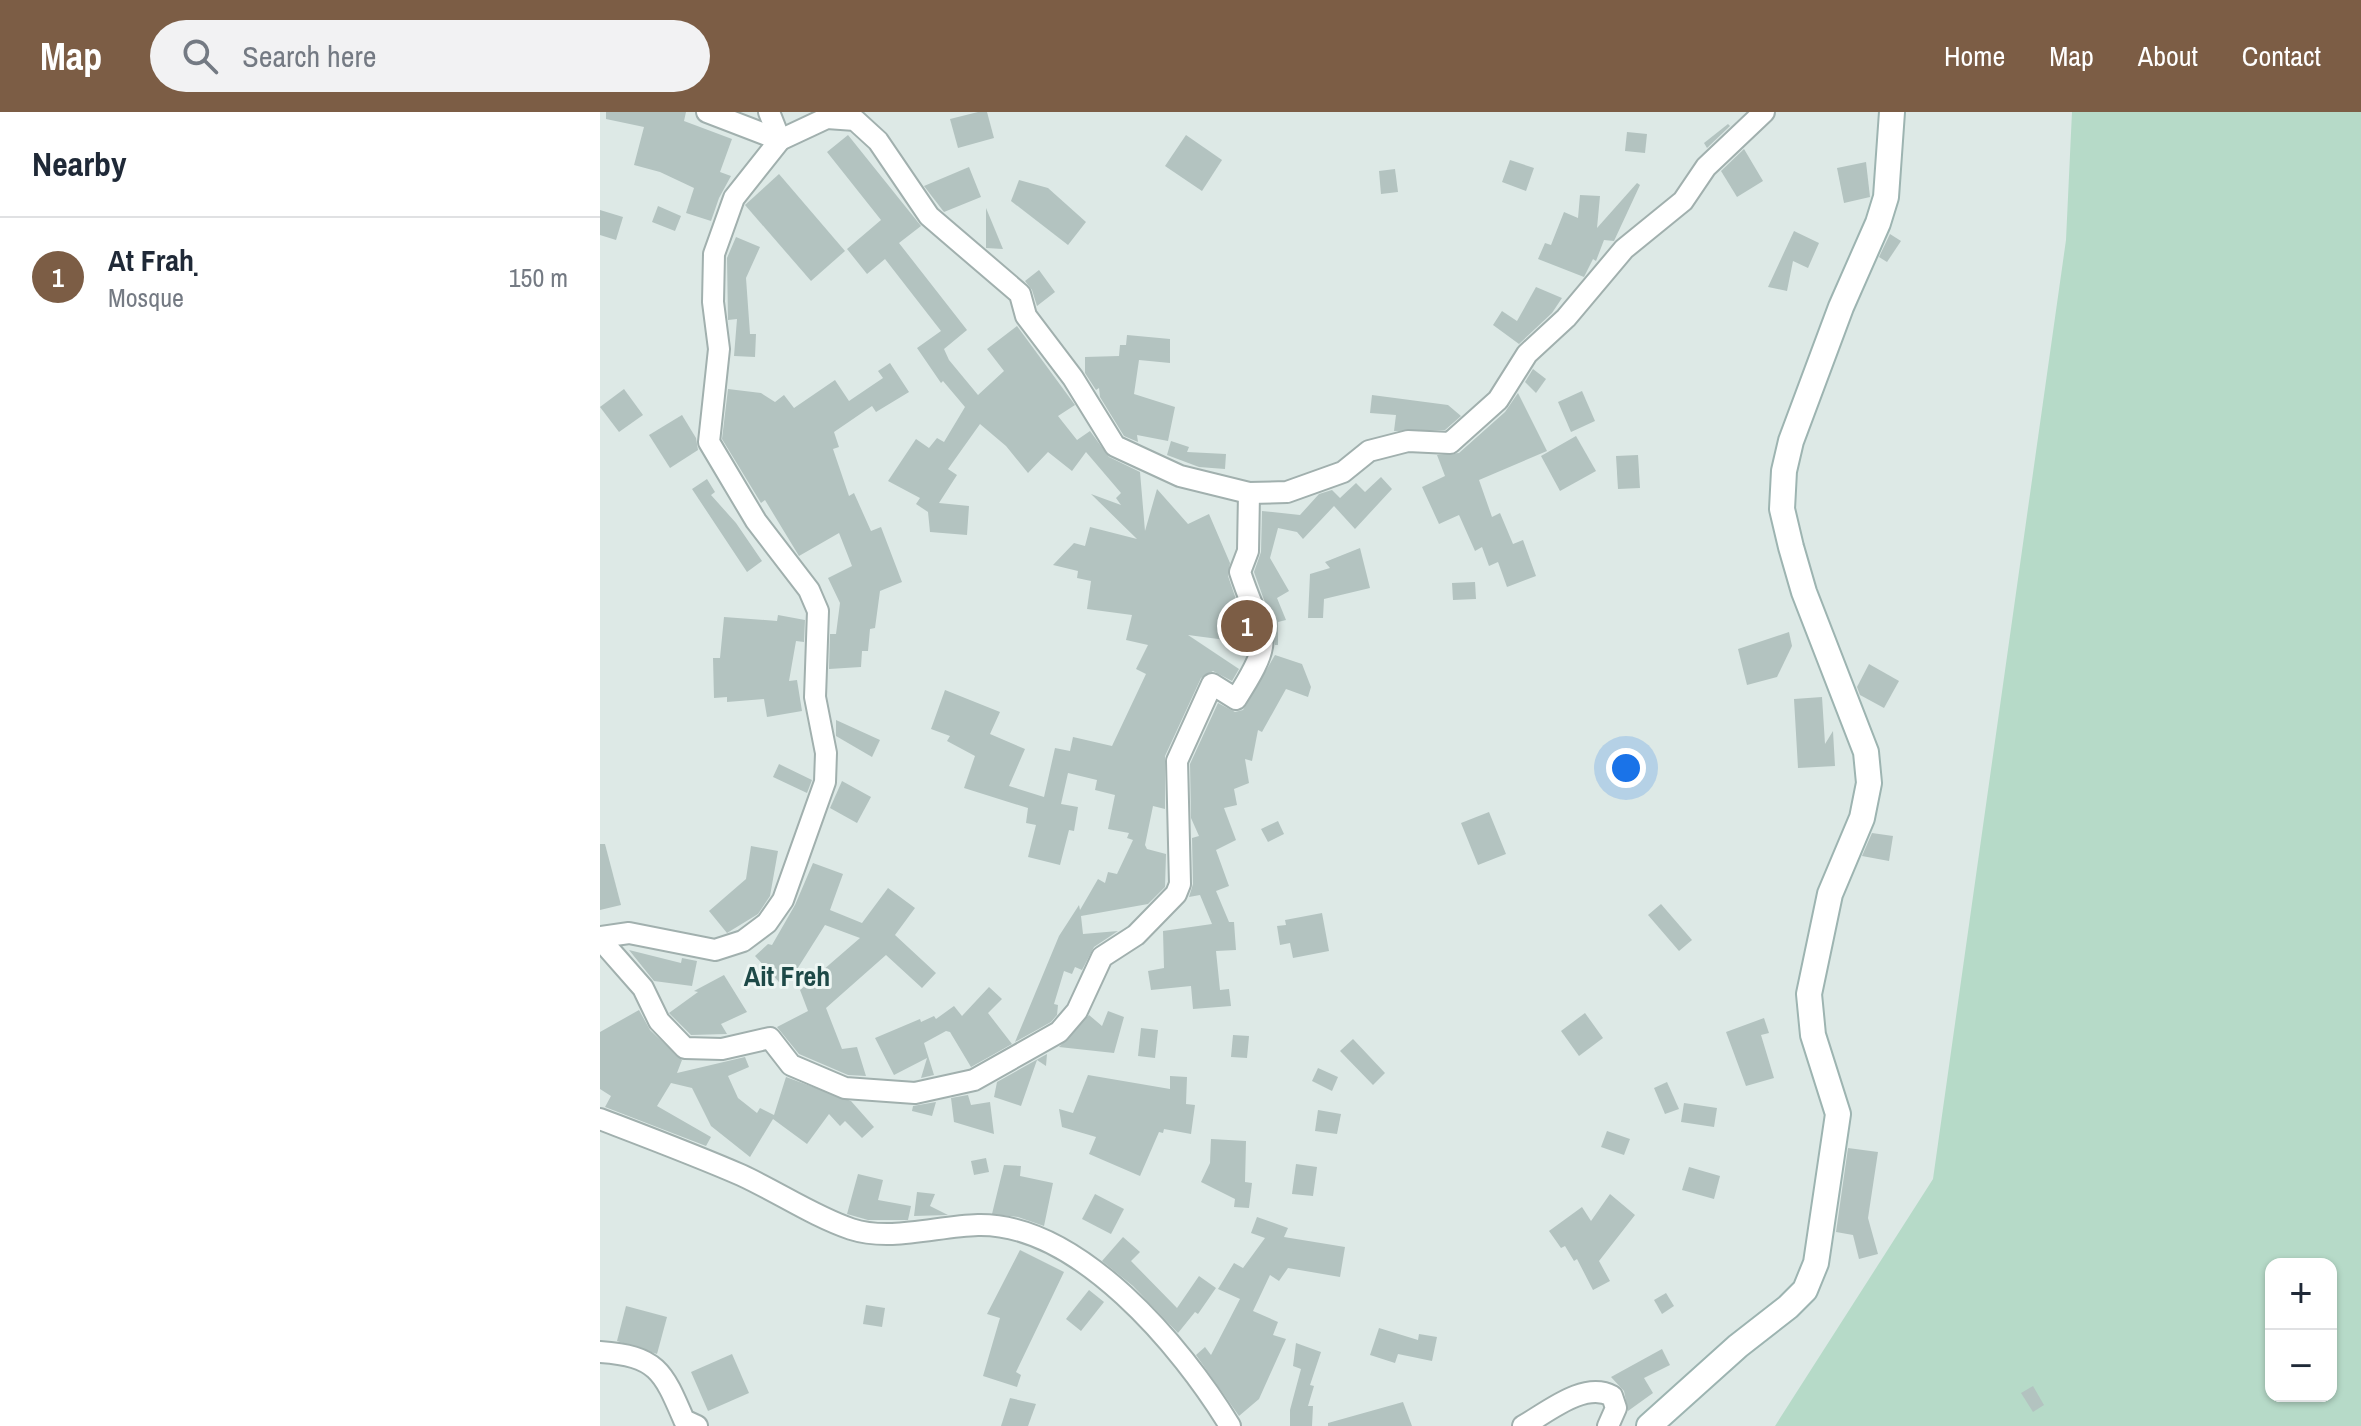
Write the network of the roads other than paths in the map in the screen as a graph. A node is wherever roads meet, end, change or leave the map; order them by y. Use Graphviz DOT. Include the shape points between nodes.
graph roads {
  1 [pos="707,112"];
  2 [pos="769,112"];
  3 [pos="1764,112"];
  4 [pos="1892,112"];
  5 [pos="780,140"];
  6 [pos="1249,493"];
  7 [pos="600,938"];
  8 [pos="600,1119"];
  9 [pos="600,1352"];
  10 [pos="697,1426"];
  11 [pos="1230,1426"];
  12 [pos="1523,1426"];
  13 [pos="1608,1426"];
  14 [pos="1649,1426"];
  1 -- 5 [label="street"];
  2 -- 5 [label="street"];
  3 -- 6 [label="street" via="1706,167 1683,201 1624,249 1566,318 1527,354 1498,400 1450,443 1395,444 1369,451 1343,472 1313,484 1287,492"];
  4 -- 14 [label="main road" via="1886,197 1784,471 1782,509 1791,547 1866,752 1869,783 1862,818 1830,894 1809,994 1813,1035 1838,1114 1816,1263 1805,1290 1788,1307"];
  5 -- 6 [label="street" via="827,118 855,120 878,141 929,216 1020,294 1026,316 1115,446 1180,476"];
  5 -- 7 [label="street" via="734,198 714,254 719,349 709,442 818,611 815,697 826,753 825,782 783,900 767,923 743,941 715,950 629,933"];
  6 -- 7 [label="street" via="1248,551 1240,572 1265,646 1236,699 1212,684 1180,752 1176,894 1136,935 1102,957 1077,1011 1059,1032 974,1080 915,1093 845,1088 791,1065 770,1038 722,1049 685,1048 659,1021 643,988"];
  8 -- 11 [label="street" via="742,1176 852,1229 893,1234 979,1225 1016,1228 1049,1241 1112,1284 1195,1372"];
  9 -- 10 [label="street" via="629,1354 664,1373 684,1420"];
  12 -- 13 [label="street" via="1588,1391 1600,1390 1612,1396 1616,1408"];
}
